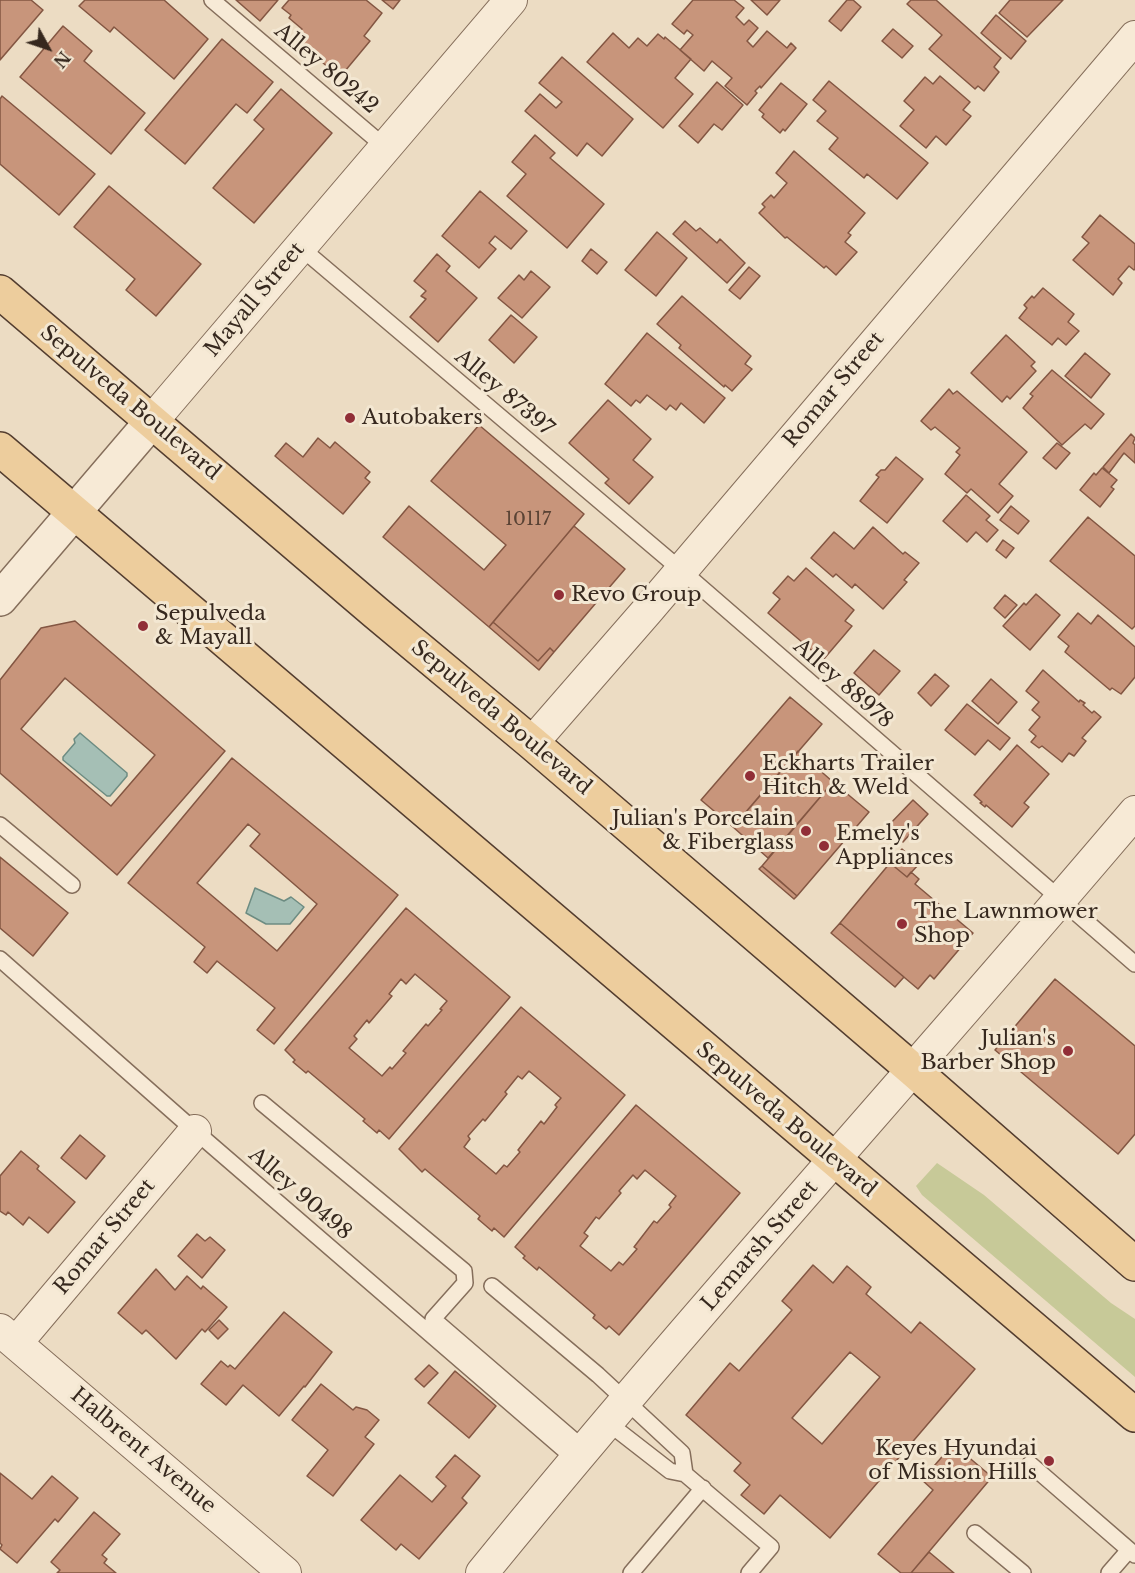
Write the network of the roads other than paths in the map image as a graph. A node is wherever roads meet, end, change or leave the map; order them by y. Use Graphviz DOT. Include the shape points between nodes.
graph roads {
  1 [pos="212,0"];
  2 [pos="511,0"];
  3 [pos="1135,37"];
  4 [pos="385,147"];
  5 [pos="300,247"];
  6 [pos="0,292"];
  7 [pos="152,421"];
  8 [pos="0,449"];
  9 [pos="75,512"];
  10 [pos="681,570"];
  11 [pos="0,599"];
  12 [pos="532,743"];
  13 [pos="1135,812"];
  14 [pos="0,825"];
  15 [pos="72,885"];
  16 [pos="1060,900"];
  17 [pos="0,959"];
  18 [pos="1135,964"];
  19 [pos="913,1070"];
  20 [pos="262,1103"];
  21 [pos="195,1131"];
  22 [pos="834,1161"];
  23 [pos="1135,1264"];
  24 [pos="492,1286"];
  25 [pos="8,1336"];
  26 [pos="616,1411"];
  27 [pos="1135,1415"];
  28 [pos="579,1454"];
  29 [pos="1030,1464"];
  30 [pos="685,1474"];
  31 [pos="703,1488"];
  32 [pos="975,1533"];
  33 [pos="1132,1553"];
  34 [pos="285,1573"];
  35 [pos="482,1573"];
  36 [pos="631,1573"];
  37 [pos="749,1573"];
  38 [pos="1023,1573"];
  39 [pos="1109,1573"];
  1 -- 4 [label="lane, Alley 80242"];
  2 -- 4 [label="street, Mayall Street"];
  3 -- 10 [label="street, Romar Street"];
  4 -- 5 [label="street, Mayall Street"];
  5 -- 7 [label="street, Mayall Street"];
  5 -- 10 [label="lane, Alley 87397"];
  6 -- 7 [label="main road, Sepulveda Boulevard"];
  7 -- 9 [label="street, Mayall Street"];
  7 -- 12 [label="main road, Sepulveda Boulevard"];
  8 -- 9 [label="main road, Sepulveda Boulevard"];
  9 -- 11 [label="street, Mayall Street"];
  9 -- 22 [label="main road, Sepulveda Boulevard"];
  10 -- 12 [label="street, Romar Street"];
  10 -- 16 [label="lane, Alley 88978"];
  12 -- 19 [label="main road, Sepulveda Boulevard"];
  13 -- 16 [label="street, Lemarsh Street"];
  14 -- 15 [label="lane"];
  16 -- 18 [label="lane, Alley 88978"];
  16 -- 19 [label="street, Lemarsh Street"];
  17 -- 21 [label="lane, Alley 90498"];
  19 -- 22 [label="street, Lemarsh Street"];
  19 -- 23 [label="main road, Sepulveda Boulevard"];
  20 -- 28 [label="lane" via="464,1271 465,1283 433,1319"];
  21 -- 25 [label="street, Romar Street"];
  21 -- 28 [label="lane, Alley 90498"];
  22 -- 26 [label="street, Lemarsh Street"];
  22 -- 27 [label="main road, Sepulveda Boulevard"];
  24 -- 26 [label="lane" via="598,1375"];
  25 -- 34 [label="street, Halbrent Avenue"];
  26 -- 28 [label="street, Lemarsh Street"];
  26 -- 30 [label="lane" via="670,1471"];
  26 -- 30 [label="lane" via="682,1453"];
  28 -- 35 [label="street, Lemarsh Street"];
  29 -- 33 [label="lane"];
  30 -- 31 [label="lane"];
  31 -- 36 [label="lane"];
  31 -- 37 [label="lane" via="771,1547"];
  32 -- 38 [label="lane"];
  33 -- 39 [label="lane"];
}
